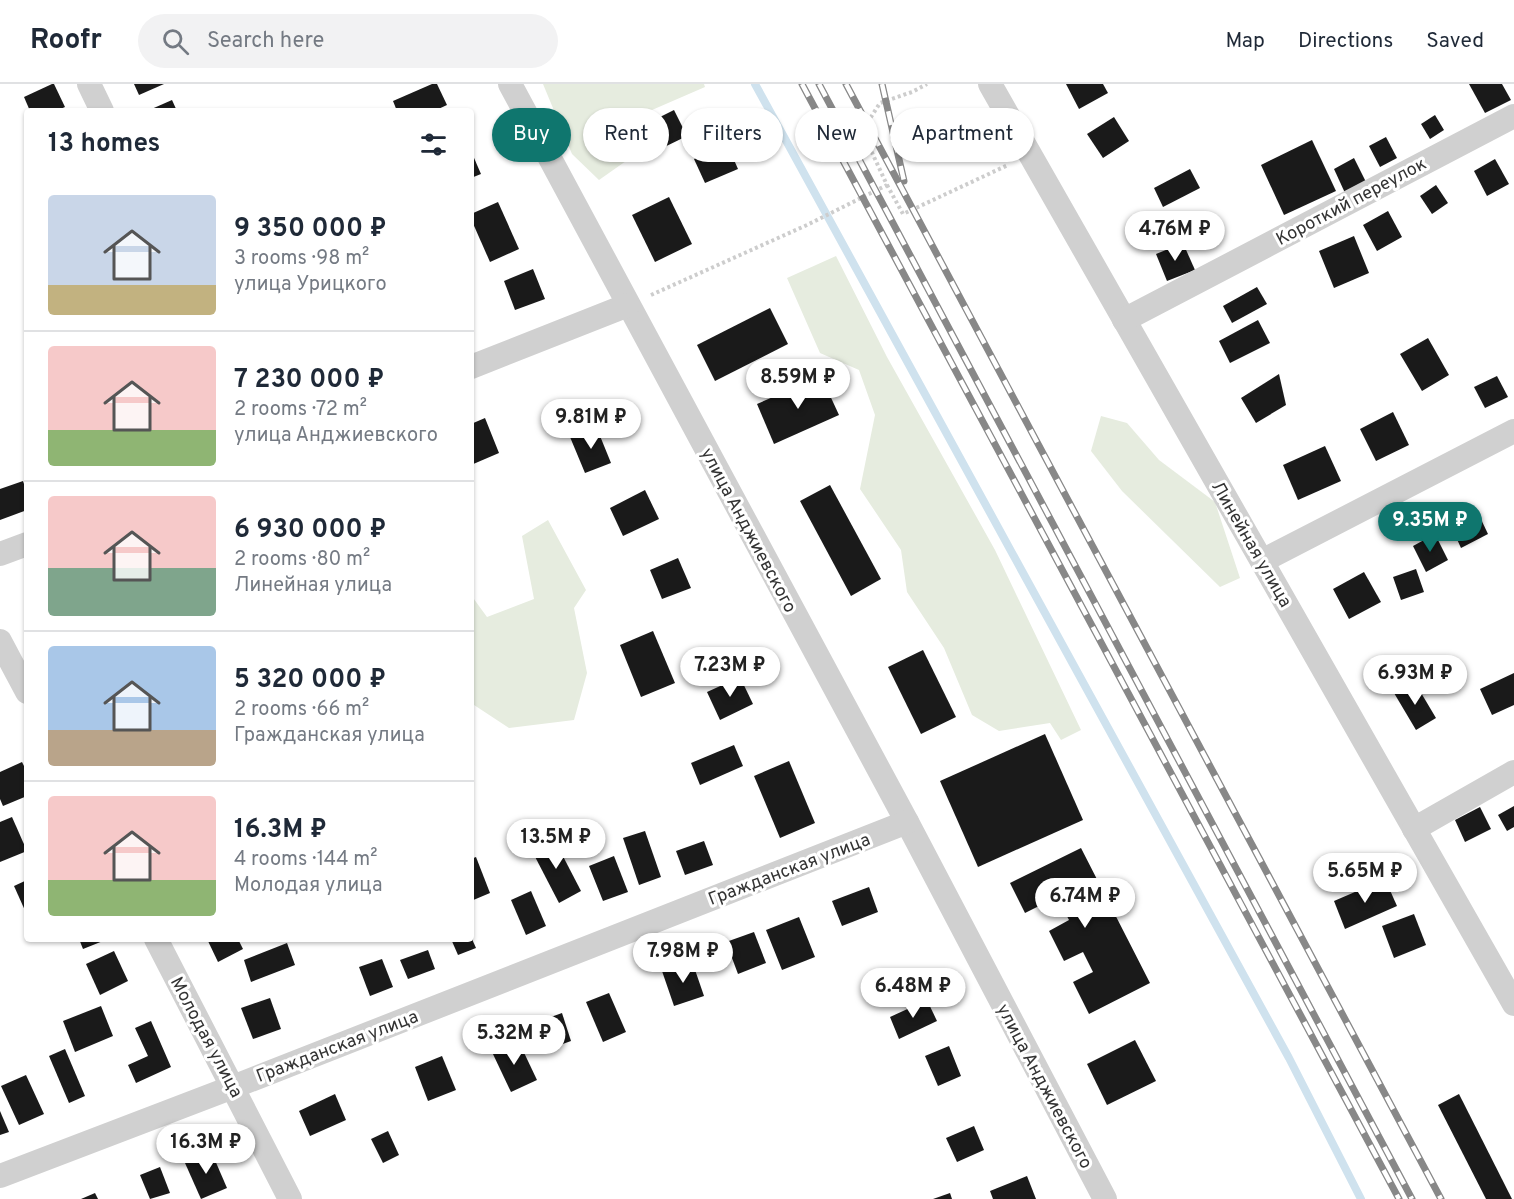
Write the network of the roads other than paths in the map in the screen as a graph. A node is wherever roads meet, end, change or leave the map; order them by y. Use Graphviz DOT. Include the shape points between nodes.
graph roads {
  1 [pos="88,84"];
  2 [pos="510,84"];
  3 [pos="990,84"];
  4 [pos="100,108"];
  5 [pos="1514,116"];
  6 [pos="628,305"];
  7 [pos="1124,320"];
  8 [pos="474,366"];
  9 [pos="1514,431"];
  10 [pos="24,545"];
  11 [pos="0,554"];
  12 [pos="1262,561"];
  13 [pos="0,641"];
  14 [pos="24,686"];
  15 [pos="1514,772"];
  16 [pos="907,822"];
  17 [pos="1414,829"];
  18 [pos="158,942"];
  19 [pos="1514,1004"];
  20 [pos="233,1087"];
  21 [pos="0,1176"];
  22 [pos="290,1199"];
  23 [pos="1105,1199"];
  1 -- 4 [label="street"];
  2 -- 6 [label="street, улица Анджиевского"];
  3 -- 7 [label="street, Линейная улица"];
  5 -- 7 [label="street, Короткий переулок"];
  6 -- 8 [label="street"];
  6 -- 16 [label="street, улица Анджиевского"];
  7 -- 12 [label="street, Линейная улица"];
  9 -- 12 [label="street"];
  10 -- 11 [label="street"];
  12 -- 17 [label="street, Линейная улица"];
  13 -- 14 [label="street"];
  15 -- 17 [label="street"];
  16 -- 20 [label="street, Гражданская улица"];
  16 -- 23 [label="street, улица Анджиевского"];
  17 -- 19 [label="street, Линейная улица"];
  18 -- 20 [label="street, Молодая улица"];
  20 -- 21 [label="street, Гражданская улица"];
  20 -- 22 [label="street, Молодая улица"];
}
